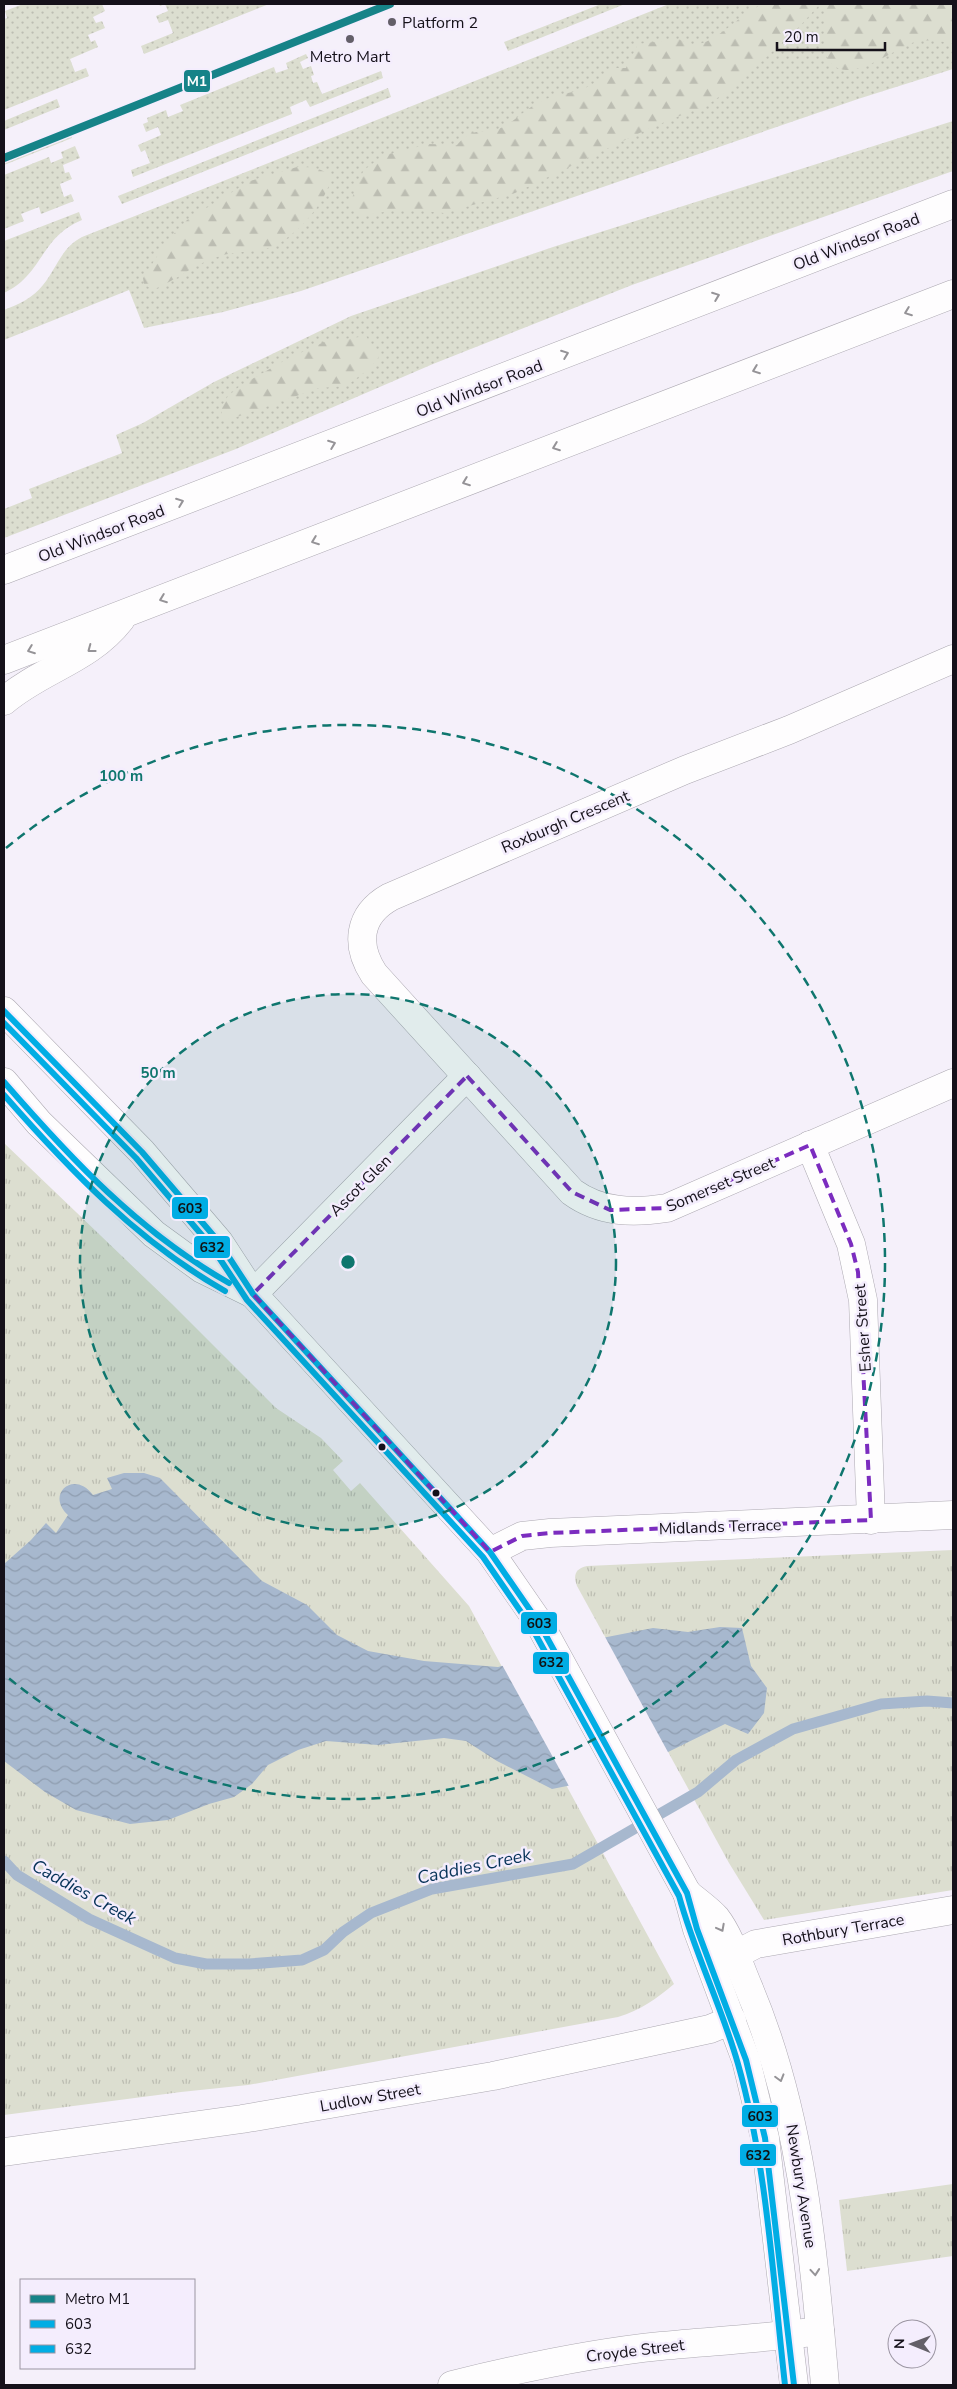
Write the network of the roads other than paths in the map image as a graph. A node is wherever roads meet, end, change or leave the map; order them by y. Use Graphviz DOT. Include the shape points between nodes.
graph roads {
  1 [pos="953,204"];
  2 [pos="953,294"];
  3 [pos="4,570"];
  4 [pos="125,614"];
  5 [pos="953,659"];
  6 [pos="4,660"];
  7 [pos="4,701"];
  8 [pos="4,1011"];
  9 [pos="467,1076"];
  10 [pos="4,1082"];
  11 [pos="953,1083"];
  12 [pos="810,1146"];
  13 [pos="253,1294"];
  14 [pos="953,1515"];
  15 [pos="871,1520"];
  16 [pos="490,1552"];
  17 [pos="688,1893"];
  18 [pos="953,1910"];
  19 [pos="735,1955"];
  20 [pos="732,2020"];
  21 [pos="4,2152"];
  22 [pos="820,2331"];
  23 [pos="789,2335"];
  24 [pos="452,2385"];
  25 [pos="794,2385"];
  26 [pos="825,2385"];
  3 -- 1 [label="main road, Old Windsor Road, one-way"];
  2 -- 4 [label="main road, one-way"];
  4 -- 6 [label="main road, one-way"];
  4 -- 7 [label="main road, one-way" via="108,636 86,653 48,671"];
  5 -- 9 [label="main road, Roxburgh Crescent" via="789,730 685,770 378,904 363,931 362,943 368,965"];
  8 -- 13 [label="main road, Newbury Avenue" via="172,1186 219,1242"];
  9 -- 12 [label="main road, Somerset Street" via="572,1192 583,1200 610,1210 667,1208"];
  9 -- 13 [label="main road, Ascot Glen"];
  10 -- 13 [label="main road, Newbury Avenue" via="46,1130 154,1234 202,1269"];
  11 -- 12 [label="main road, Somerset Street"];
  12 -- 15 [label="main road, Esher Street" via="851,1244 863,1300"];
  13 -- 16 [label="main road, Newbury Avenue"];
  14 -- 15 [label="main road, Midlands Terrace"];
  15 -- 16 [label="main road, Midlands Terrace" via="522,1536"];
  16 -- 17 [label="main road, Newbury Avenue" via="525,1601"];
  17 -- 19 [label="main road, Newbury Avenue, one-way" via="716,1918"];
  17 -- 20 [label="main road, Newbury Avenue" via="697,1929"];
  18 -- 19 [label="main road, Rothbury Terrace" via="756,1944"];
  19 -- 22 [label="main road, Newbury Avenue, one-way" via="770,2043 795,2136 810,2226"];
  20 -- 21 [label="main road, Ludlow Street" via="710,2029 483,2078 242,2119"];
  20 -- 23 [label="main road, Newbury Avenue" via="746,2060 765,2138"];
  22 -- 23 [label="main road, Croyde Street"];
  22 -- 26 [label="main road, Newbury Avenue"];
  23 -- 24 [label="main road, Croyde Street" via="583,2356"];
  23 -- 25 [label="main road, Newbury Avenue"];
}
